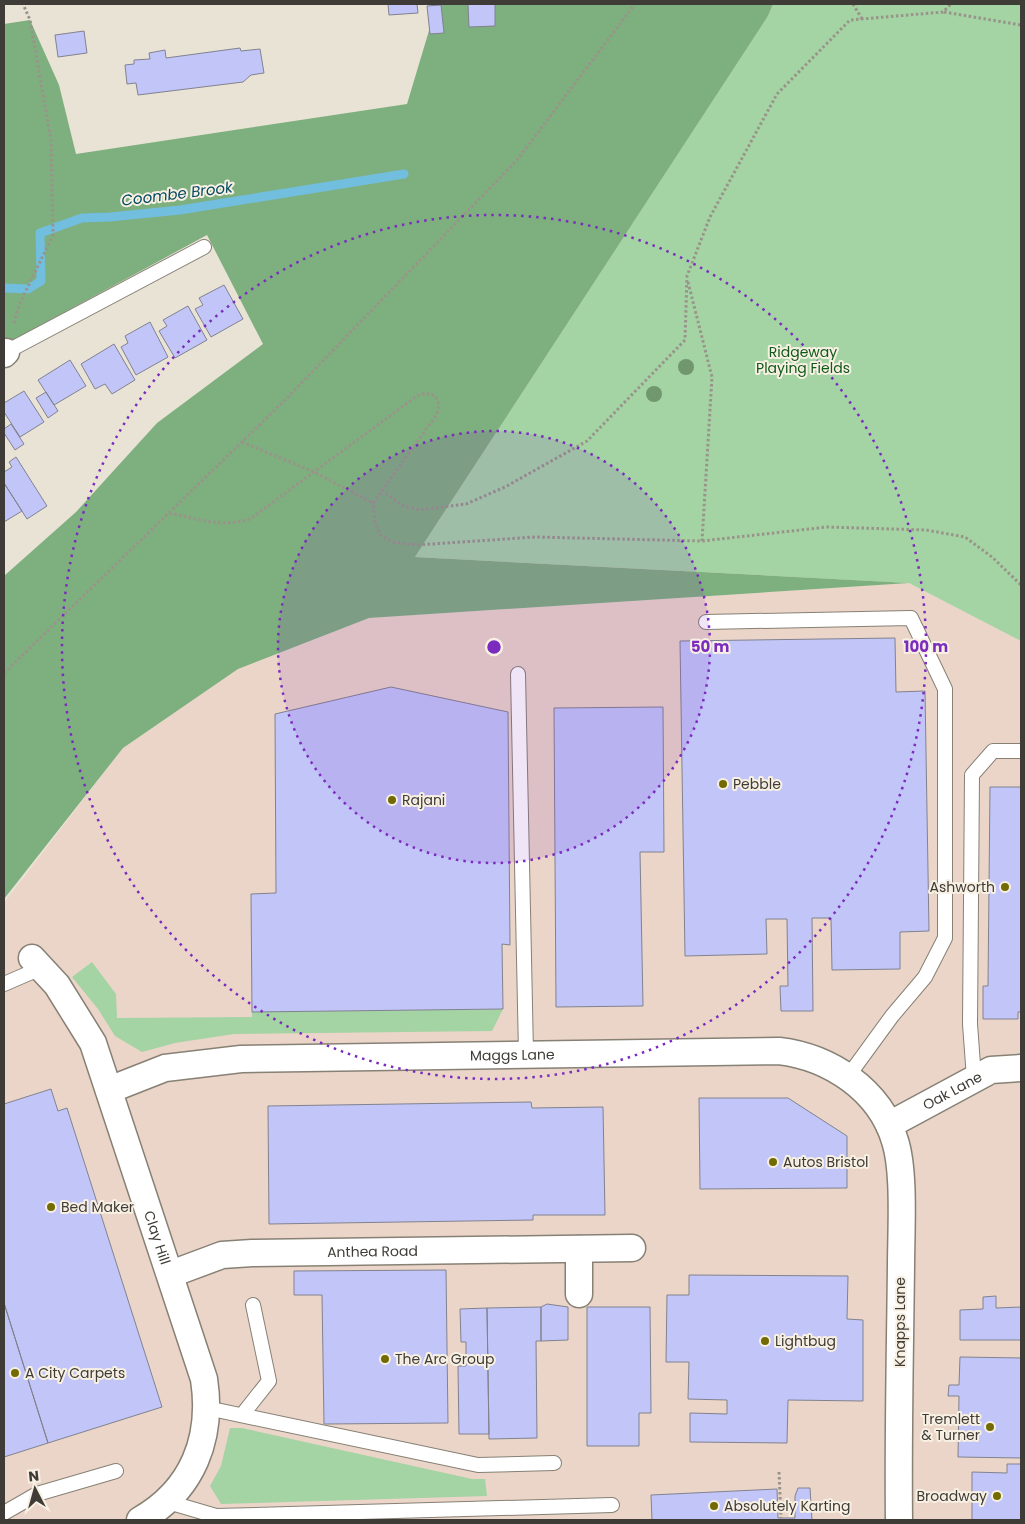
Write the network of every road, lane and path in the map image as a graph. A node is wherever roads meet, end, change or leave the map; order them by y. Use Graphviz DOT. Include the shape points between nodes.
graph roads {
  1 [pos="23,4"];
  2 [pos="635,4"];
  3 [pos="853,4"];
  4 [pos="951,4"];
  5 [pos="943,12"];
  6 [pos="862,19"];
  7 [pos="1021,25"];
  8 [pos="204,247"];
  9 [pos="687,276"];
  10 [pos="5,353"];
  11 [pos="242,442"];
  12 [pos="314,472"];
  13 [pos="382,490"];
  14 [pos="373,503"];
  15 [pos="169,512"];
  16 [pos="702,540"];
  17 [pos="1021,585"];
  18 [pos="706,622"];
  19 [pos="4,673"];
  20 [pos="518,674"];
  21 [pos="1021,751"];
  22 [pos="36,963"];
  23 [pos="4,984"];
  24 [pos="526,1053"];
  25 [pos="1021,1068"];
  26 [pos="849,1076"];
  27 [pos="974,1078"];
  28 [pos="109,1090"];
  29 [pos="888,1125"];
  30 [pos="632,1248"];
  31 [pos="579,1249"];
  32 [pos="170,1274"];
  33 [pos="579,1294"];
  34 [pos="253,1305"];
  35 [pos="207,1408"];
  36 [pos="242,1416"];
  37 [pos="554,1463"];
  38 [pos="116,1471"];
  39 [pos="779,1472"];
  40 [pos="168,1502"];
  41 [pos="612,1505"];
  42 [pos="4,1513"];
  43 [pos="782,1518"];
  44 [pos="140,1520"];
  45 [pos="899,1520"];
  1 -- 10 [label="path" via="30,20 51,140 54,234 19,305"];
  2 -- 11 [label="path" via="517,160"];
  3 -- 6 [label="path"];
  4 -- 5 [label="path"];
  5 -- 6 [label="path"];
  5 -- 7 [label="path"];
  6 -- 9 [label="path" via="850,20 777,94 710,217"];
  8 -- 10 [label="lane"];
  9 -- 13 [label="path" via="685,340 588,441 506,487 466,504 419,510 400,505"];
  9 -- 16 [label="path" via="712,377"];
  11 -- 12 [label="path"];
  11 -- 15 [label="path"];
  12 -- 13 [label="path" via="417,396 425,393 435,396 440,404 437,414"];
  12 -- 14 [label="path"];
  12 -- 15 [label="path" via="250,518 232,524"];
  13 -- 14 [label="path"];
  14 -- 16 [label="path" via="374,521 380,535 393,542 409,544 536,537"];
  15 -- 19 [label="path"];
  16 -- 17 [label="path" via="828,527 926,530 966,538"];
  18 -- 26 [label="lane" via="911,618 945,689 945,938 925,977"];
  20 -- 24 [label="lane"];
  21 -- 27 [label="lane" via="993,751 972,775 970,1024"];
  22 -- 23 [label="lane"];
  22 -- 28 [label="street, Clay Hill" via="85,1026"];
  24 -- 26 [label="street, Maggs Lane" via="779,1051 810,1056"];
  24 -- 28 [label="street, Maggs Lane" via="218,1061 165,1068"];
  25 -- 27 [label="street, Oak Lane" via="991,1070"];
  26 -- 29 [label="street, Maggs Lane" via="867,1093"];
  27 -- 29 [label="street, Oak Lane"];
  28 -- 32 [label="street, Clay Hill"];
  29 -- 45 [label="street, Knapps Lane" via="895,1141 900,1171"];
  30 -- 31 [label="street, Anthea Road"];
  31 -- 32 [label="street, Anthea Road" via="252,1253 222,1255"];
  31 -- 33 [label="street"];
  32 -- 35 [label="street, Clay Hill" via="204,1379"];
  34 -- 36 [label="lane" via="269,1381"];
  35 -- 36 [label="lane"];
  35 -- 40 [label="street, Clay Hill" via="202,1438 188,1476"];
  36 -- 37 [label="lane" via="478,1466"];
  38 -- 42 [label="lane" via="38,1494"];
  39 -- 43 [label="path"];
  40 -- 41 [label="lane" via="216,1516"];
  40 -- 44 [label="street, Clay Hill"];
}
